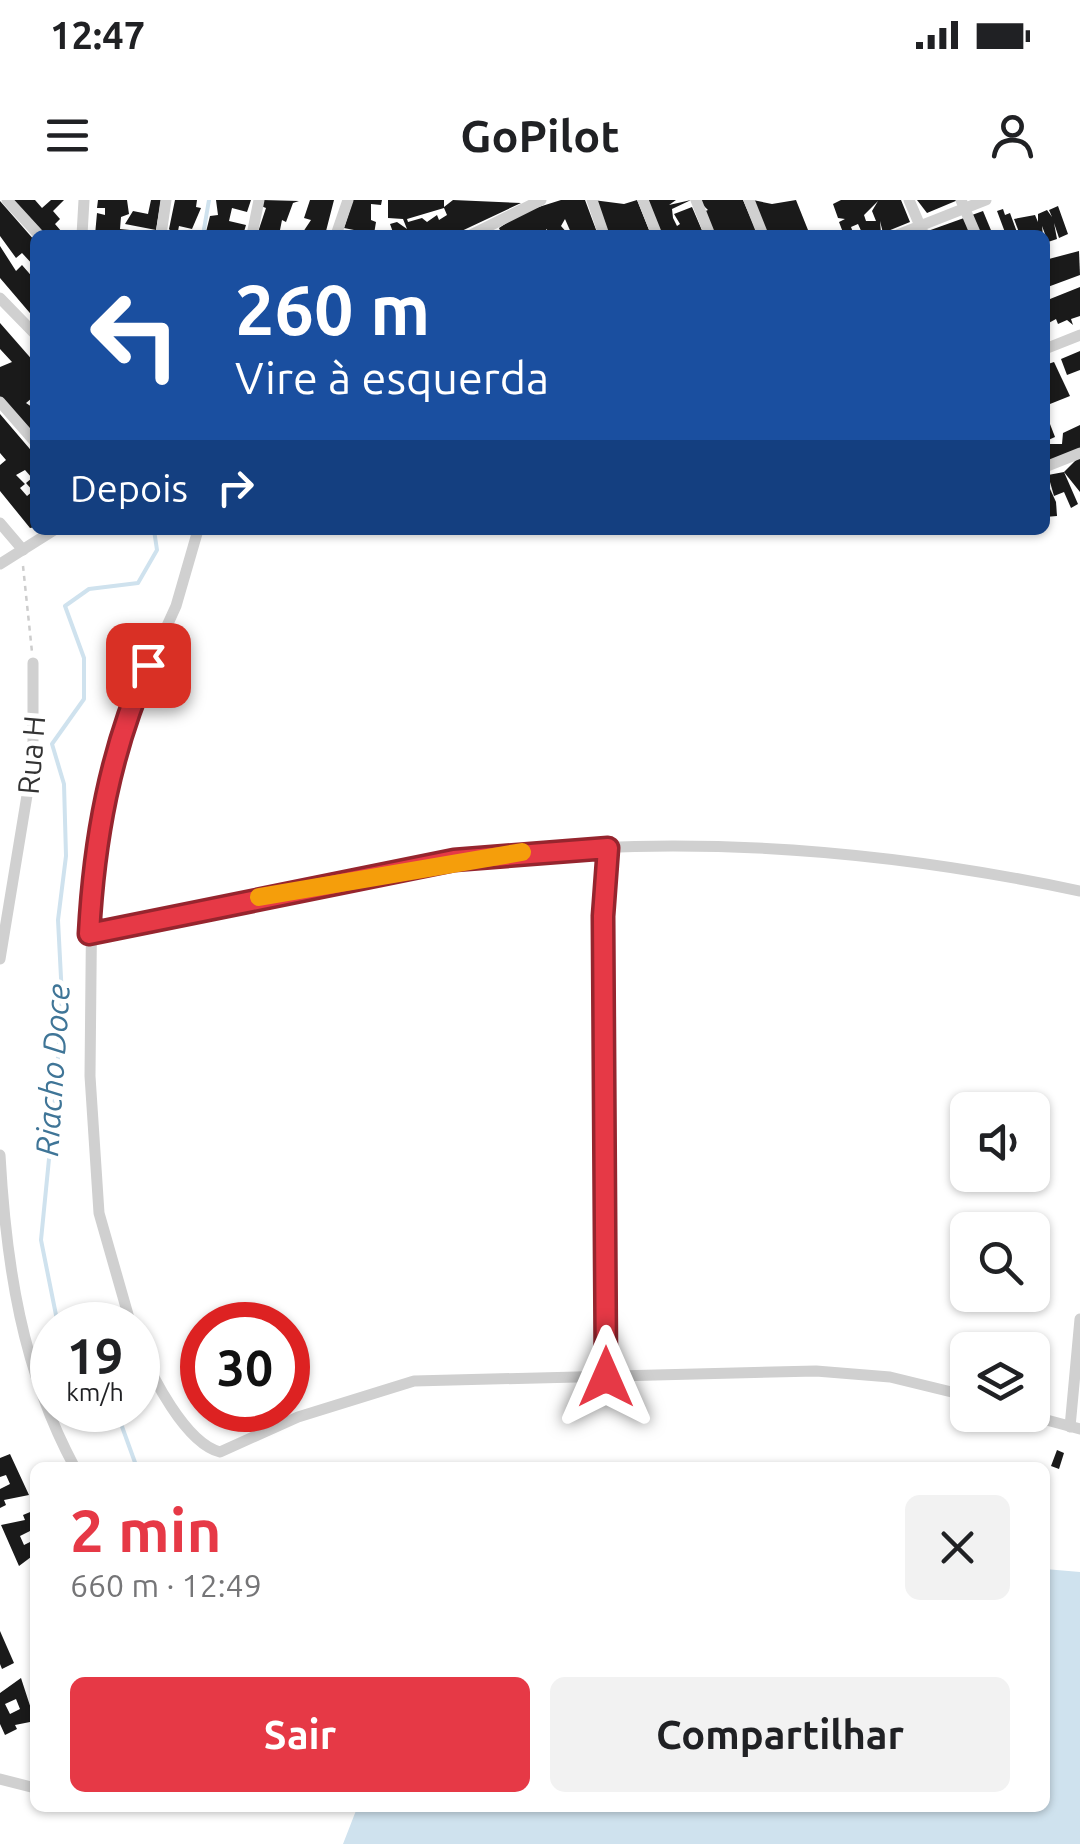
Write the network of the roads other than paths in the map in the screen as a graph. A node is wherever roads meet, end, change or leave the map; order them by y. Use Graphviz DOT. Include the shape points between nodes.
graph roads {
  1 [pos="7,200"];
  2 [pos="84,200"];
  3 [pos="166,200"];
  4 [pos="259,200"];
  5 [pos="348,200"];
  6 [pos="541,200"];
  7 [pos="592,200"];
  8 [pos="643,200"];
  9 [pos="696,200"];
  10 [pos="749,200"];
  11 [pos="908,200"];
  12 [pos="986,200"];
  13 [pos="963,204"];
  14 [pos="34,230"];
  15 [pos="82,230"];
  16 [pos="162,230"];
  17 [pos="253,230"];
  18 [pos="338,230"];
  19 [pos="480,230"];
  20 [pos="602,230"];
  21 [pos="655,230"];
  22 [pos="708,230"];
  23 [pos="761,230"];
  24 [pos="922,230"];
  25 [pos="924,230"];
  26 [pos="974,230"];
  27 [pos="0,298"];
  28 [pos="30,329"];
  29 [pos="1080,334"];
  30 [pos="1050,347"];
  31 [pos="0,402"];
  32 [pos="30,436"];
  33 [pos="1080,452"];
  34 [pos="1050,465"];
  35 [pos="0,523"];
  36 [pos="46,535"];
  37 [pos="197,535"];
  38 [pos="23,550"];
  39 [pos="0,564"];
  40 [pos="33,663"];
  41 [pos="608,848"];
  42 [pos="1080,891"];
  43 [pos="89,934"];
  44 [pos="0,959"];
  45 [pos="0,1155"];
  46 [pos="0,1167"];
  47 [pos="124,1302"];
  48 [pos="1080,1318"];
  49 [pos="606,1377"];
  50 [pos="160,1391"];
  51 [pos="950,1392"];
  52 [pos="1050,1421"];
  53 [pos="1075,1428"];
  54 [pos="72,1462"];
  55 [pos="0,1779"];
  56 [pos="30,1787"];
  1 -- 14 [label="street"];
  2 -- 15 [label="street"];
  3 -- 16 [label="street"];
  4 -- 17 [label="street"];
  5 -- 18 [label="street"];
  6 -- 19 [label="street"];
  7 -- 20 [label="street"];
  8 -- 21 [label="street"];
  9 -- 22 [label="street"];
  10 -- 23 [label="street"];
  11 -- 24 [label="street"];
  12 -- 13 [label="street"];
  13 -- 25 [label="street"];
  13 -- 26 [label="street"];
  27 -- 28 [label="street"];
  29 -- 30 [label="street"];
  31 -- 32 [label="street"];
  33 -- 34 [label="street"];
  35 -- 38 [label="street"];
  36 -- 38 [label="street"];
  37 -- 43 [label="street" via="176,606 121,727 92,874"];
  38 -- 39 [label="street"];
  40 -- 44 [label="street, Rua H" via="34,759"];
  41 -- 42 [label="street" via="842,852"];
  41 -- 43 [label="street" via="454,860"];
  41 -- 49 [label="street"];
  43 -- 47 [label="street" via="99,1213"];
  45 -- 46 [label="street"];
  46 -- 54 [label="street" via="18,1318"];
  48 -- 53 [label="street"];
  49 -- 50 [label="street" via="414,1380 220,1452 209,1449"];
  49 -- 51 [label="street" via="860,1373"];
  52 -- 53 [label="street"];
  55 -- 56 [label="street"];
}
